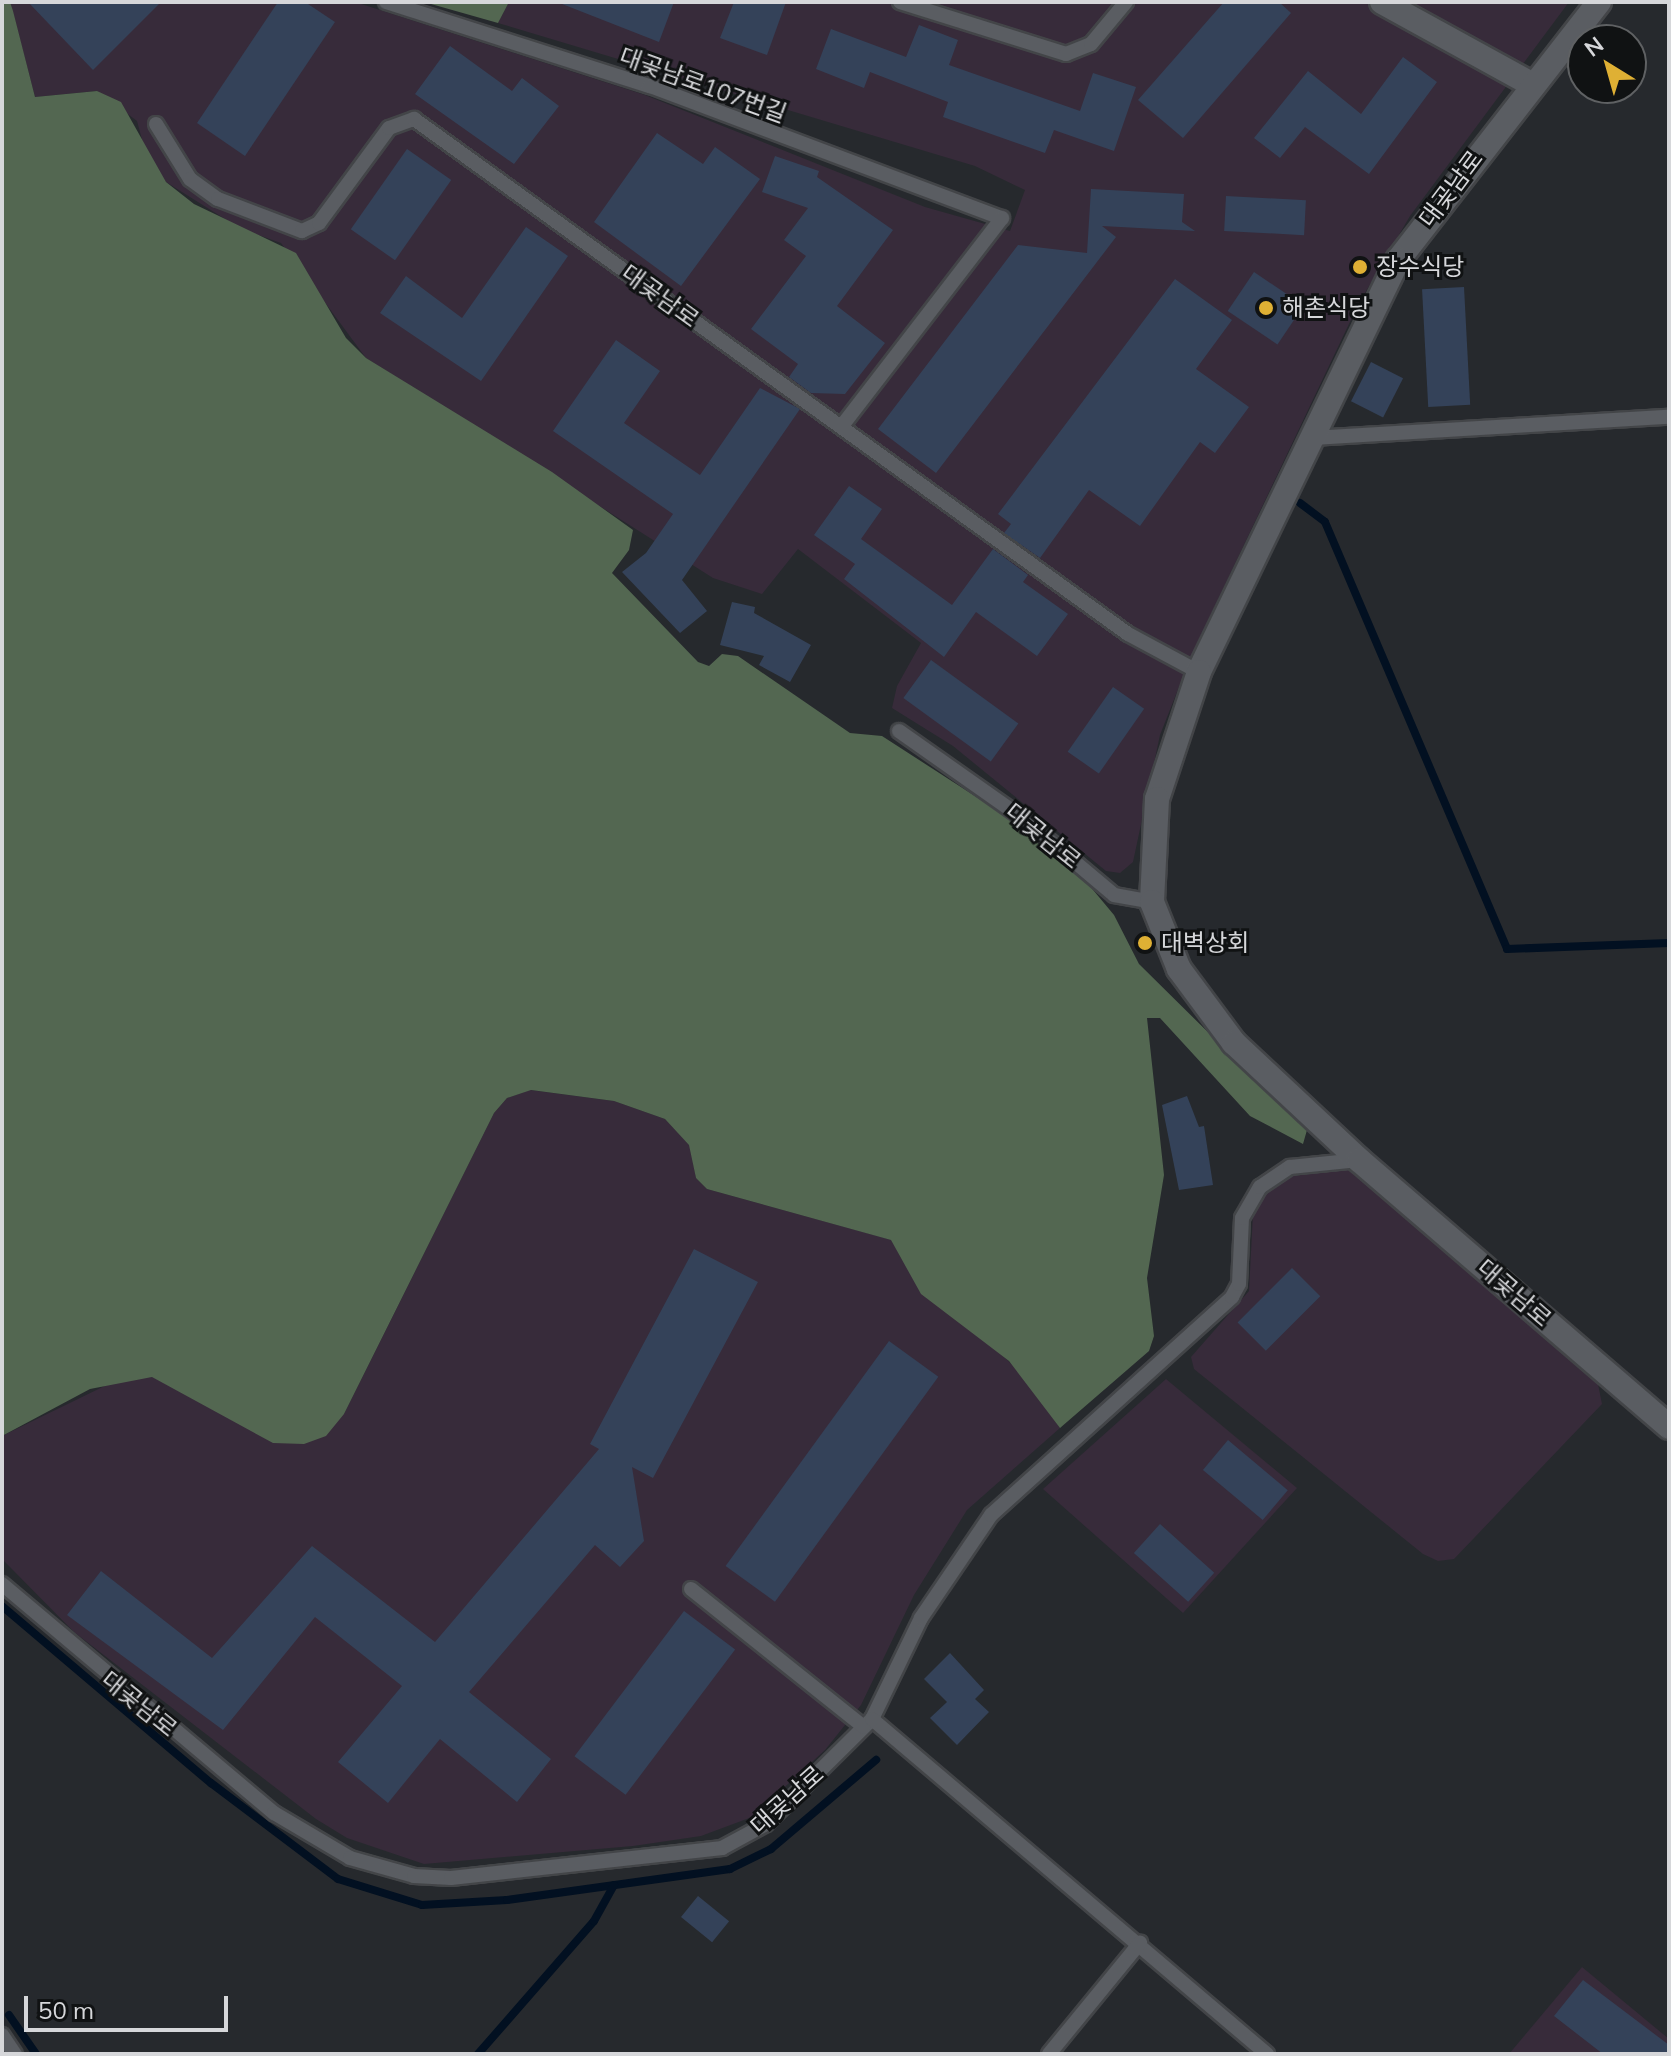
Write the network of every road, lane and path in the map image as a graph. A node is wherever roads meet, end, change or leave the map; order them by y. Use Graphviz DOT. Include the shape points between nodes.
graph roads {
  1 [pos="386,2"];
  2 [pos="900,2"];
  3 [pos="1126,2"];
  4 [pos="1382,2"];
  5 [pos="1599,2"];
  6 [pos="1533,85"];
  7 [pos="156,124"];
  8 [pos="1669,417"];
  9 [pos="842,426"];
  10 [pos="1311,438"];
  11 [pos="1199,672"];
  12 [pos="899,731"];
  13 [pos="1152,902"];
  14 [pos="1359,1160"];
  15 [pos="1669,1427"];
  16 [pos="2,1584"];
  17 [pos="691,1589"];
  18 [pos="868,1723"];
  19 [pos="1140,1943"];
  20 [pos="2,2035"];
  21 [pos="15,2054"];
  22 [pos="1049,2054"];
  23 [pos="1267,2054"];
  1 -- 9 [label="lane, 대곶남로107번길" via="650,86 1002,218"];
  2 -- 3 [label="lane" via="1066,54 1091,44"];
  4 -- 6 [label="street"];
  5 -- 6 [label="street, 대곶남로"];
  6 -- 10 [label="street, 대곶남로" via="1398,260"];
  7 -- 9 [label="lane, 대곶남로" via="190,179 218,199 302,231 319,223 389,128 414,119"];
  8 -- 10 [label="lane"];
  9 -- 11 [label="lane, 대곶남로" via="1128,634"];
  10 -- 11 [label="street, 대곶남로"];
  11 -- 13 [label="street, 대곶남로" via="1157,799"];
  12 -- 13 [label="lane, 대곶남로" via="1025,820 1114,895"];
  13 -- 14 [label="street, 대곶남로" via="1161,936 1198,1001 1234,1043"];
  14 -- 15 [label="street, 대곶남로"];
  14 -- 18 [label="lane, 대곶남로" via="1290,1167 1260,1187 1242,1218 1239,1284 1232,1297 991,1515 962,1549"];
  16 -- 18 [label="lane, 대곶남로" via="274,1813 350,1858 414,1876 489,1875 722,1848 766,1824"];
  17 -- 18 [label="lane"];
  18 -- 19 [label="lane"];
  19 -- 22 [label="lane"];
  19 -- 23 [label="lane"];
  20 -- 21 [label="lane"];
}
